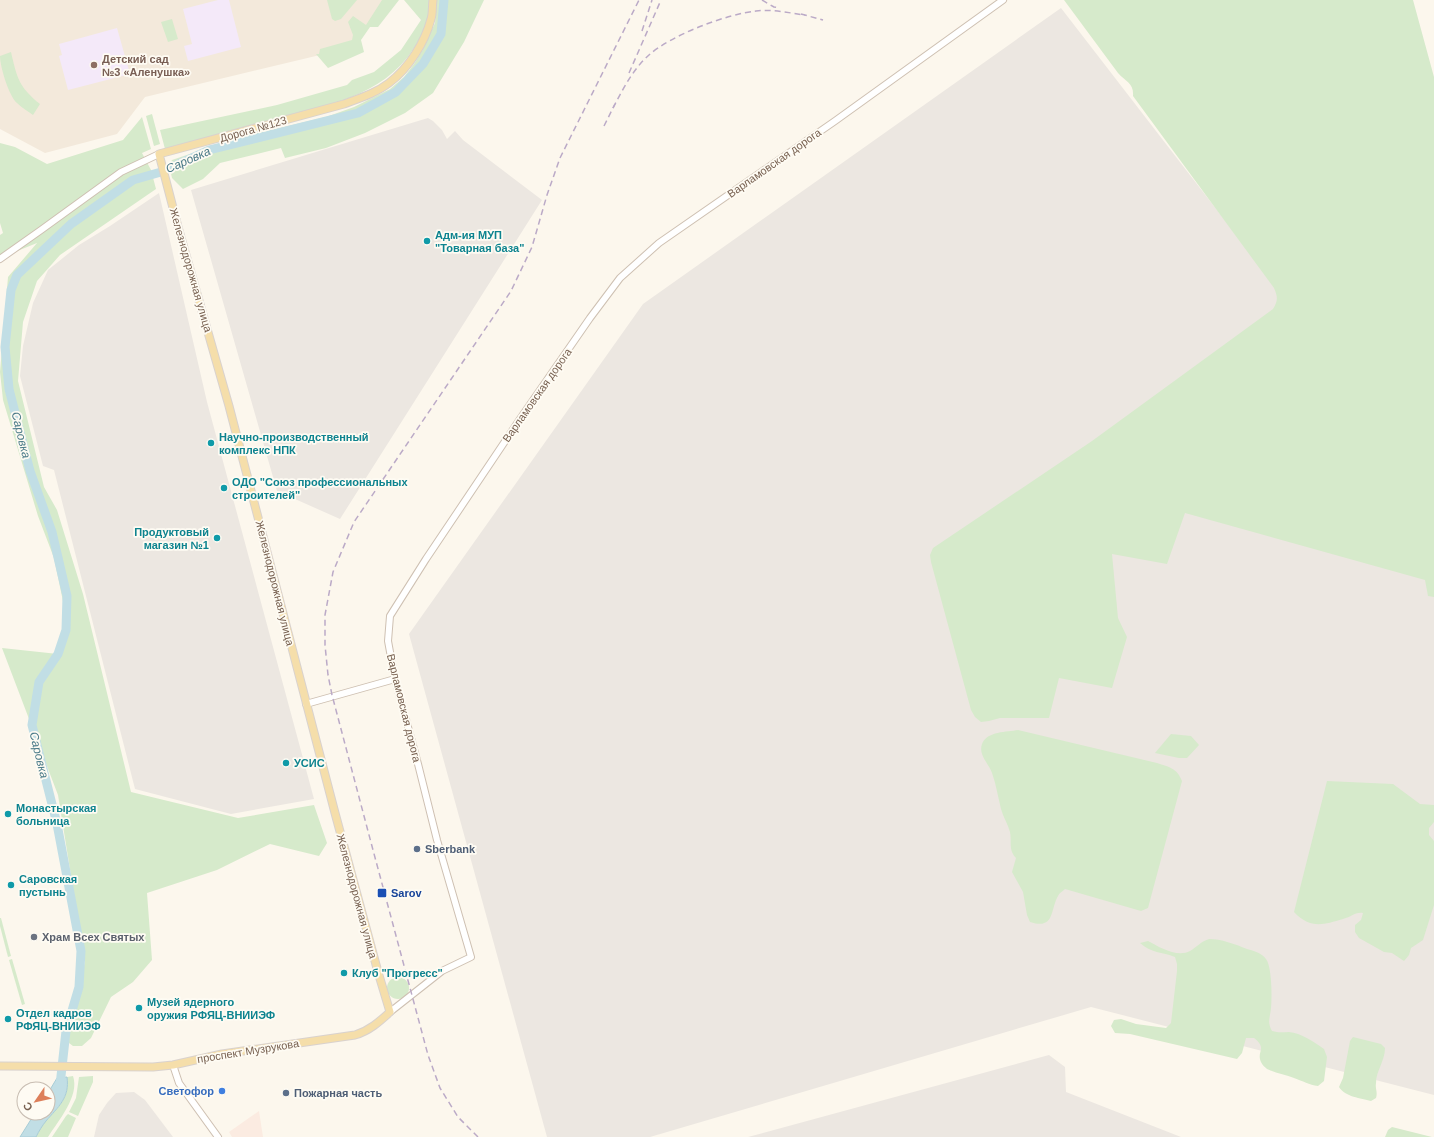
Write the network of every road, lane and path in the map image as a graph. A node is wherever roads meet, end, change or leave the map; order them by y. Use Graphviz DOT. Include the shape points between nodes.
graph roads {
  1 [pos="433,0"];
  2 [pos="1003,0"];
  3 [pos="159,154"];
  4 [pos="0,259"];
  5 [pos="395,679"];
  6 [pos="306,704"];
  7 [pos="471,957"];
  8 [pos="390,1012"];
  9 [pos="173,1065"];
  10 [pos="0,1066"];
  11 [pos="218,1137"];
  1 -- 3 [label="main road, Дорога №123" via="432,18 423,42 408,64 390,82 373,93 344,104"];
  2 -- 5 [label="street, Варламовская дорога" via="659,243 620,278 511,432 390,616 388,641"];
  3 -- 4 [label="street, Дорога №123" via="120,172"];
  3 -- 6 [label="main road, Железнодорожная улица" via="229,406"];
  5 -- 6 [label="street"];
  5 -- 7 [label="street, Варламовская дорога"];
  6 -- 8 [label="main road, Железнодорожная улица"];
  7 -- 8 [label="street, проспект Музрукова" via="442,971"];
  8 -- 9 [label="main road, проспект Музрукова" via="363,1033 355,1035 222,1054"];
  9 -- 10 [label="main road, проспект Музрукова"];
  9 -- 11 [label="street" via="179,1083"];
}
